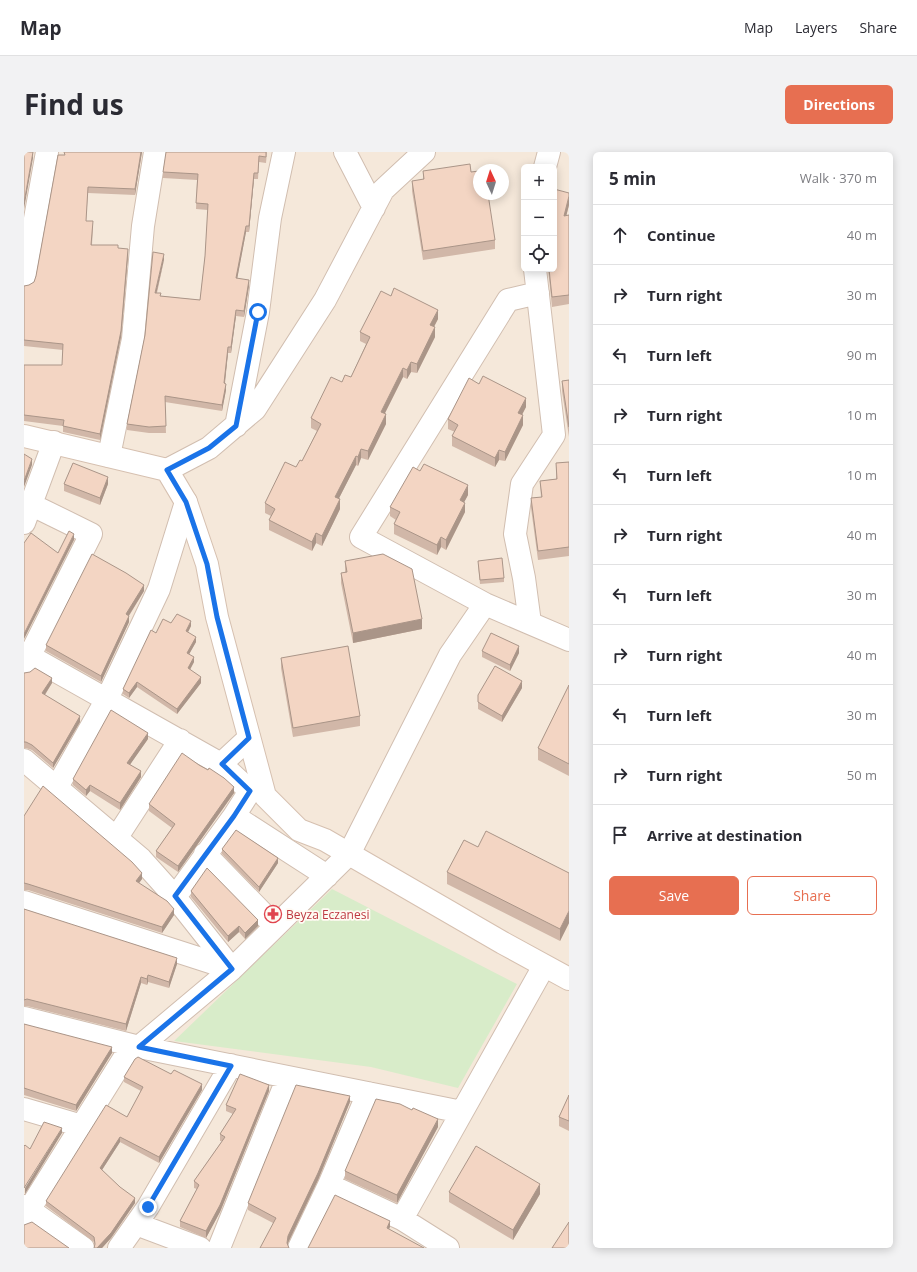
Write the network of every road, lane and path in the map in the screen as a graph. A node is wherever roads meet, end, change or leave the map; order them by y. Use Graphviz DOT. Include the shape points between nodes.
graph roads {
  1 [pos="46,152"];
  2 [pos="155,152"];
  3 [pos="284,152"];
  4 [pos="345,152"];
  5 [pos="424,152"];
  6 [pos="548,152"];
  7 [pos="546,164"];
  8 [pos="374,208"];
  9 [pos="535,272"];
  10 [pos="24,280"];
  11 [pos="538,293"];
  12 [pos="236,426"];
  13 [pos="24,436"];
  14 [pos="54,442"];
  15 [pos="109,456"];
  16 [pos="167,470"];
  17 [pos="186,502"];
  18 [pos="28,514"];
  19 [pos="485,604"];
  20 [pos="530,623"];
  21 [pos="569,640"];
  22 [pos="26,659"];
  23 [pos="107,699"];
  24 [pos="249,738"];
  25 [pos="180,740"];
  26 [pos="24,760"];
  27 [pos="222,764"];
  28 [pos="57,787"];
  29 [pos="234,816"];
  30 [pos="116,837"];
  31 [pos="205,854"];
  32 [pos="349,854"];
  33 [pos="327,876"];
  34 [pos="175,896"];
  35 [pos="24,902"];
  36 [pos="275,926"];
  37 [pos="544,966"];
  38 [pos="232,969"];
  39 [pos="569,979"];
  40 [pos="24,1018"];
  41 [pos="139,1047"];
  42 [pos="231,1066"];
  43 [pos="288,1077"];
  44 [pos="368,1093"];
  45 [pos="24,1109"];
  46 [pos="462,1112"];
  47 [pos="82,1126"];
  48 [pos="329,1184"];
  49 [pos="26,1211"];
  50 [pos="402,1219"];
  51 [pos="136,1224"];
  52 [pos="83,1248"];
  53 [pos="119,1248"];
  54 [pos="200,1248"];
  55 [pos="218,1248"];
  56 [pos="299,1248"];
  57 [pos="448,1248"];
  1 -- 10 [label="street"];
  2 -- 15 [label="street" via="143,226 133,339"];
  3 -- 12 [label="street" via="270,218 258,312"];
  4 -- 8 [label="street"];
  5 -- 8 [label="street" via="383,190"];
  6 -- 7 [label="street"];
  8 -- 12 [label="street" via="325,300 255,409"];
  9 -- 11 [label="street"];
  11 -- 19 [label="street" via="508,300 361,537"];
  11 -- 20 [label="street" via="554,435 522,484 515,534"];
  12 -- 16 [label="street" via="209,448"];
  13 -- 14 [label="street"];
  14 -- 15 [label="street"];
  14 -- 18 [label="street"];
  15 -- 16 [label="street"];
  16 -- 17 [label="street"];
  17 -- 23 [label="street" via="159,589"];
  17 -- 24 [label="street" via="207,564 217,617"];
  18 -- 22 [label="street" via="91,534"];
  19 -- 20 [label="street"];
  19 -- 32 [label="street" via="450,655"];
  20 -- 21 [label="street"];
  22 -- 23 [label="street"];
  23 -- 25 [label="street"];
  23 -- 28 [label="street"];
  24 -- 27 [label="street"];
  24 -- 32 [label="street" via="265,796 298,830 325,840"];
  25 -- 27 [label="street"];
  25 -- 30 [label="street"];
  26 -- 28 [label="street"];
  27 -- 29 [label="street" via="250,791"];
  28 -- 30 [label="street"];
  29 -- 31 [label="street"];
  29 -- 33 [label="street"];
  30 -- 34 [label="street" via="141,859"];
  31 -- 34 [label="street"];
  31 -- 36 [label="street"];
  32 -- 33 [label="street"];
  32 -- 37 [label="street"];
  33 -- 36 [label="street"];
  34 -- 38 [label="street"];
  35 -- 38 [label="street"];
  36 -- 38 [label="street"];
  37 -- 39 [label="street"];
  37 -- 46 [label="street"];
  38 -- 41 [label="street"];
  40 -- 41 [label="street"];
  41 -- 42 [label="street"];
  41 -- 47 [label="street" via="126,1055"];
  42 -- 43 [label="street"];
  42 -- 51 [label="street"];
  43 -- 44 [label="street"];
  43 -- 55 [label="street"];
  44 -- 46 [label="street"];
  44 -- 48 [label="street"];
  45 -- 47 [label="street"];
  46 -- 50 [label="street"];
  47 -- 49 [label="street"];
  48 -- 50 [label="street"];
  48 -- 56 [label="street"];
  49 -- 52 [label="street"];
  50 -- 57 [label="street"];
  51 -- 53 [label="street"];
  51 -- 54 [label="street"];
}
